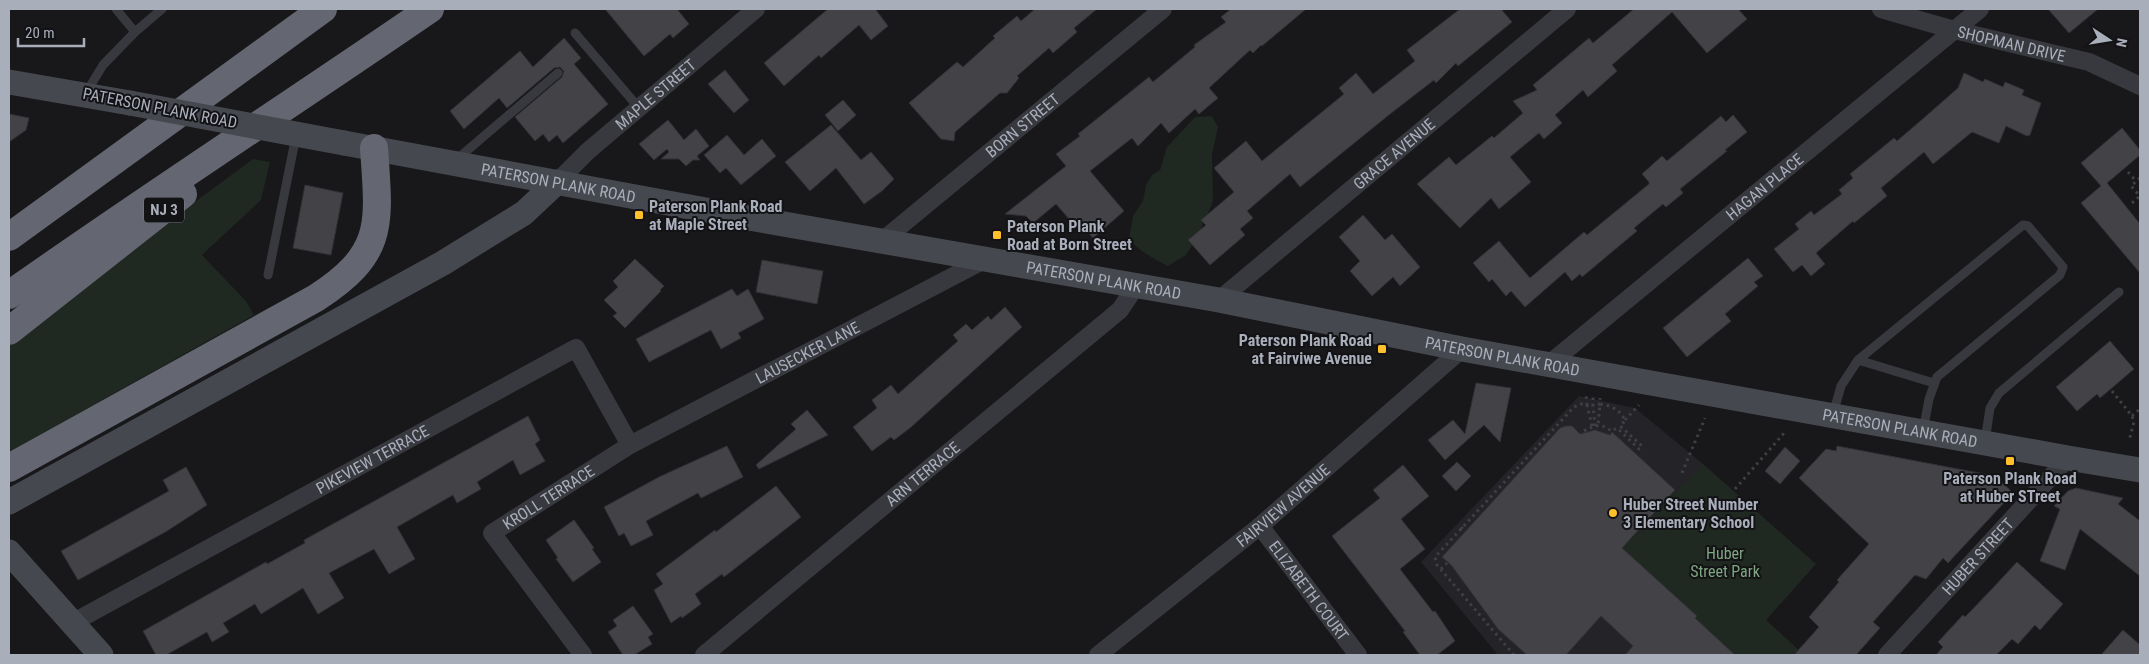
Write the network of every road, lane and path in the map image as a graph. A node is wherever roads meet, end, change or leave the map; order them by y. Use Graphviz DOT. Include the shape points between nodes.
graph roads {
  1 [pos="116,9"];
  2 [pos="162,9"];
  3 [pos="323,9"];
  4 [pos="430,9"];
  5 [pos="756,9"];
  6 [pos="1163,9"];
  7 [pos="1567,9"];
  8 [pos="1881,9"];
  9 [pos="1980,9"];
  10 [pos="1954,30"];
  11 [pos="135,32"];
  12 [pos="575,33"];
  13 [pos="558,73"];
  14 [pos="9,82"];
  15 [pos="2140,86"];
  16 [pos="317,87"];
  17 [pos="86,94"];
  18 [pos="639,108"];
  19 [pos="296,134"];
  20 [pos="374,148"];
  21 [pos="452,163"];
  22 [pos="105,165"];
  23 [pos="2128,172"];
  24 [pos="2140,178"];
  25 [pos="2136,181"];
  26 [pos="557,182"];
  27 [pos="2140,196"];
  28 [pos="2132,203"];
  29 [pos="9,217"];
  30 [pos="9,236"];
  31 [pos="882,240"];
  32 [pos="986,259"];
  33 [pos="268,275"];
  34 [pos="1136,286"];
  35 [pos="2119,292"];
  36 [pos="9,295"];
  37 [pos="1219,300"];
  38 [pos="9,331"];
  39 [pos="1462,348"];
  40 [pos="1858,360"];
  41 [pos="1549,364"];
  42 [pos="1934,384"];
  43 [pos="2112,391"];
  44 [pos="1586,395"];
  45 [pos="1593,396"];
  46 [pos="1600,398"];
  47 [pos="1593,404"];
  48 [pos="1600,404"];
  49 [pos="1587,405"];
  50 [pos="1639,405"];
  51 [pos="2140,409"];
  52 [pos="1833,416"];
  53 [pos="2132,416"];
  54 [pos="1624,420"];
  55 [pos="1714,420"];
  56 [pos="1595,426"];
  57 [pos="1584,431"];
  58 [pos="1781,431"];
  59 [pos="1922,432"];
  60 [pos="2128,441"];
  61 [pos="1984,443"];
  62 [pos="630,445"];
  63 [pos="2068,458"];
  64 [pos="9,468"];
  65 [pos="2140,470"];
  66 [pos="1682,473"];
  67 [pos="1735,489"];
  68 [pos="9,502"];
  69 [pos="1260,526"];
  70 [pos="1461,527"];
  71 [pos="1465,530"];
  72 [pos="10,558"];
  73 [pos="1447,562"];
  74 [pos="1440,569"];
  75 [pos="72,623"];
  76 [pos="101,655"];
  77 [pos="583,655"];
  78 [pos="704,655"];
  79 [pos="1098,655"];
  80 [pos="1358,655"];
  81 [pos="1514,655"];
  82 [pos="1887,655"];
  1 -- 11 [label="lane"];
  2 -- 11 [label="lane"];
  3 -- 22 [label="highway"];
  4 -- 16 [label="highway, NJ 3"];
  5 -- 18 [label="street, MAPLE STREET"];
  6 -- 31 [label="street, BORN STREET"];
  7 -- 37 [label="street, GRACE AVENUE"];
  8 -- 10 [label="street, SHOPMAN DRIVE"];
  9 -- 10 [label="street, HAGAN PLACE"];
  10 -- 15 [label="street, SHOPMAN DRIVE" via="2089,62"];
  10 -- 41 [label="street, HAGAN PLACE"];
  11 -- 17 [label="lane" via="103,65"];
  12 -- 18 [label="lane"];
  13 -- 21 [label="lane"];
  14 -- 17 [label="street, PATERSON PLANK ROAD"];
  16 -- 36 [label="highway, NJ 3"];
  16 -- 38 [label="highway, NJ 3"];
  17 -- 19 [label="street, PATERSON PLANK ROAD, bridge"];
  18 -- 26 [label="street, MAPLE STREET"];
  19 -- 20 [label="street, PATERSON PLANK ROAD, bridge"];
  19 -- 33 [label="lane"];
  20 -- 21 [label="street, PATERSON PLANK ROAD"];
  20 -- 64 [label="highway" via="378,218 374,235 358,264 346,277 316,298"];
  21 -- 26 [label="street, PATERSON PLANK ROAD"];
  22 -- 29 [label="highway"];
  22 -- 30 [label="highway"];
  23 -- 25 [label="path"];
  24 -- 25 [label="path"];
  25 -- 27 [label="path" via="2131,186"];
  26 -- 31 [label="street, PATERSON PLANK ROAD"];
  26 -- 68 [label="street" via="524,213 443,262"];
  27 -- 28 [label="path"];
  31 -- 32 [label="street, PATERSON PLANK ROAD"];
  32 -- 34 [label="street, PATERSON PLANK ROAD"];
  32 -- 62 [label="street, LAUSECKER LANE"];
  34 -- 37 [label="street, PATERSON PLANK ROAD"];
  34 -- 78 [label="street, ARN TERRACE" via="1120,310"];
  35 -- 61 [label="lane" via="1999,393 1990,408"];
  37 -- 39 [label="street, PATERSON PLANK ROAD"];
  39 -- 41 [label="street, PATERSON PLANK ROAD"];
  39 -- 69 [label="street, FAIRVIEW AVENUE"];
  40 -- 42 [label="lane"];
  40 -- 42 [label="lane" via="2023,225 2028,226 2063,267 2060,275 1937,377"];
  40 -- 52 [label="lane" via="1841,386"];
  41 -- 52 [label="street, PATERSON PLANK ROAD"];
  42 -- 59 [label="lane"];
  43 -- 53 [label="path"];
  44 -- 49 [label="path"];
  45 -- 47 [label="path"];
  46 -- 48 [label="path"];
  47 -- 48 [label="path"];
  47 -- 49 [label="path"];
  47 -- 56 [label="path"];
  48 -- 54 [label="path" via="1616,409"];
  48 -- 56 [label="path"];
  49 -- 56 [label="path"];
  49 -- 70 [label="path" via="1574,406"];
  50 -- 54 [label="path"];
  51 -- 53 [label="path"];
  52 -- 59 [label="street, PATERSON PLANK ROAD"];
  53 -- 60 [label="path" via="2134,422"];
  54 -- 56 [label="path" via="1620,426 1642,446 1639,449 1616,428 1611,431"];
  55 -- 66 [label="path" via="1705,418"];
  56 -- 57 [label="path"];
  58 -- 67 [label="path" via="1785,432"];
  59 -- 61 [label="street, PATERSON PLANK ROAD"];
  61 -- 63 [label="street, PATERSON PLANK ROAD"];
  62 -- 75 [label="street, PIKEVIEW TERRACE" via="576,348"];
  62 -- 77 [label="street, KROLL TERRACE" via="492,533"];
  63 -- 65 [label="street, PATERSON PLANK ROAD"];
  63 -- 82 [label="street, HUBER STREET"];
  69 -- 79 [label="street, FAIRVIEW AVENUE"];
  69 -- 80 [label="street, ELIZABETH COURT"];
  70 -- 71 [label="path"];
  70 -- 74 [label="path" via="1435,556"];
  72 -- 75 [label="street"];
  73 -- 74 [label="path"];
  74 -- 81 [label="path"];
  75 -- 76 [label="street"];
}
